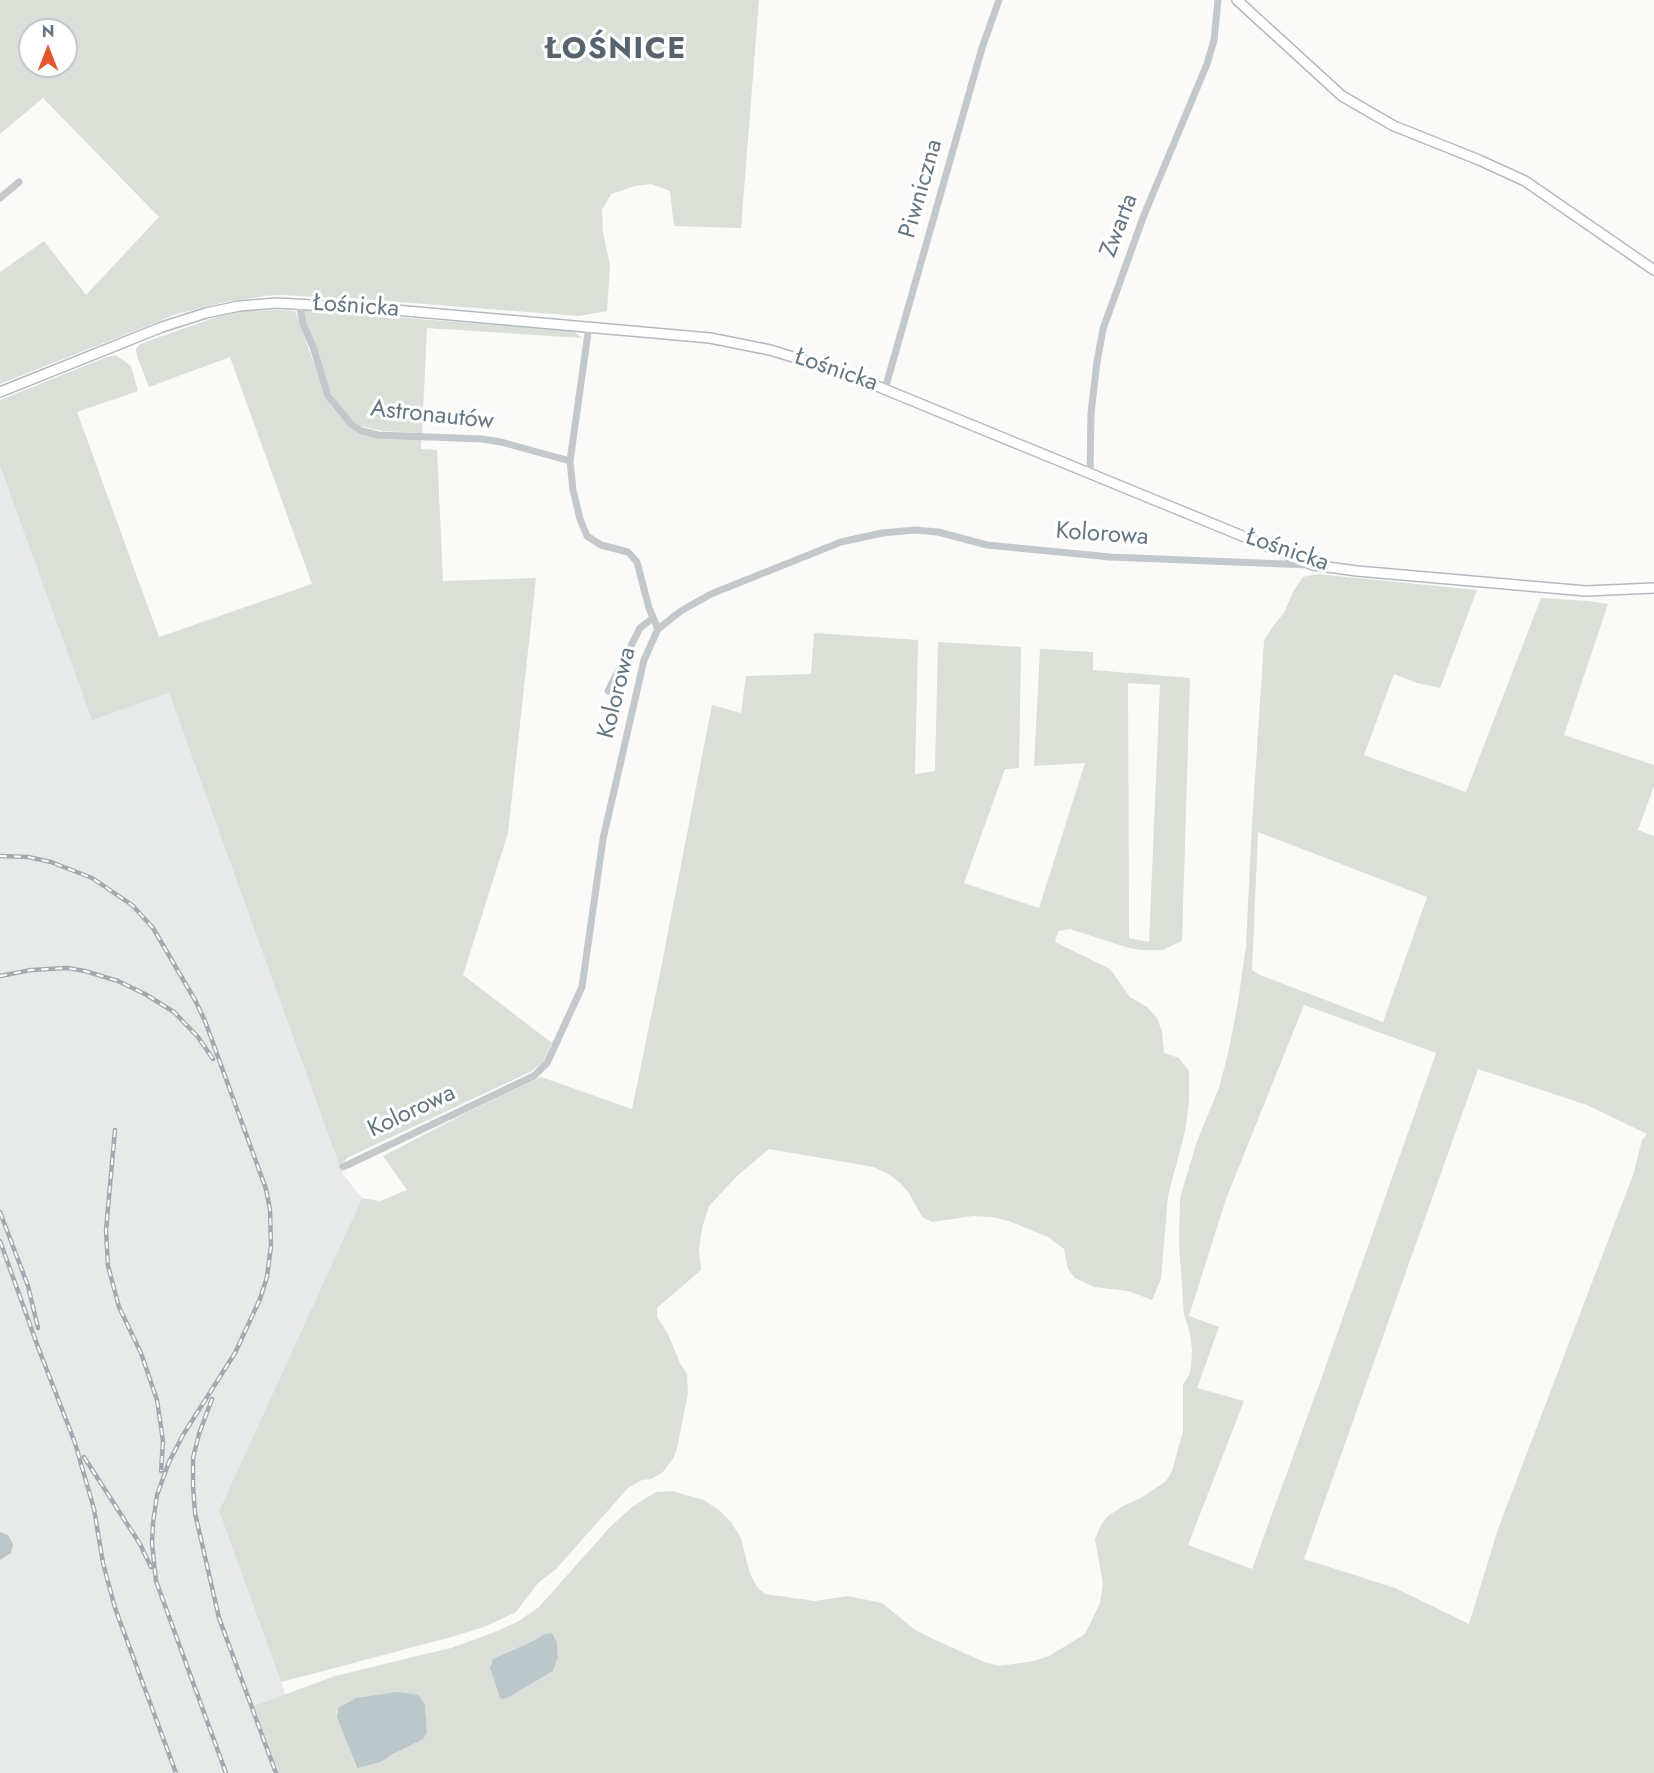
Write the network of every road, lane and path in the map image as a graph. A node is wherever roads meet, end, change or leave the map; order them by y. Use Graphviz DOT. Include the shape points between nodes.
graph roads {
  1 [pos="999,0"];
  2 [pos="1218,0"];
  3 [pos="1237,0"];
  4 [pos="19,182"];
  5 [pos="0,198"];
  6 [pos="1654,270"];
  7 [pos="299,303"];
  8 [pos="589,326"];
  9 [pos="885,389"];
  10 [pos="0,392"];
  11 [pos="570,461"];
  12 [pos="1090,473"];
  13 [pos="1313,566"];
  14 [pos="1654,588"];
  15 [pos="653,618"];
  16 [pos="658,629"];
  17 [pos="608,691"];
  18 [pos="343,1167"];
  1 -- 9 [label="street, Piwniczna"];
  2 -- 12 [label="street, Zwarta" via="1208,64 1144,215 1103,329 1091,413"];
  3 -- 6 [label="street" via="1342,96 1394,126 1525,182"];
  4 -- 5 [label="street"];
  7 -- 8 [label="street, Łośnicka"];
  7 -- 10 [label="street, Łośnicka" via="239,306 206,313"];
  7 -- 11 [label="street, Astronautów" via="328,396 351,424 362,431 482,439"];
  8 -- 9 [label="street, Łośnicka" via="751,345 825,365"];
  8 -- 11 [label="street"];
  9 -- 12 [label="street, Łośnicka"];
  11 -- 15 [label="street" via="584,530 594,541 624,550 635,558"];
  12 -- 13 [label="street, Łośnicka"];
  13 -- 14 [label="street, Łośnicka" via="1587,591"];
  13 -- 16 [label="street, Kolorowa" via="1110,557 987,545 938,532 882,533 841,542 711,594"];
  15 -- 16 [label="street"];
  15 -- 17 [label="street" via="640,628"];
  16 -- 18 [label="street, Kolorowa" via="644,660 603,838 582,987 547,1063 534,1076"];
}
